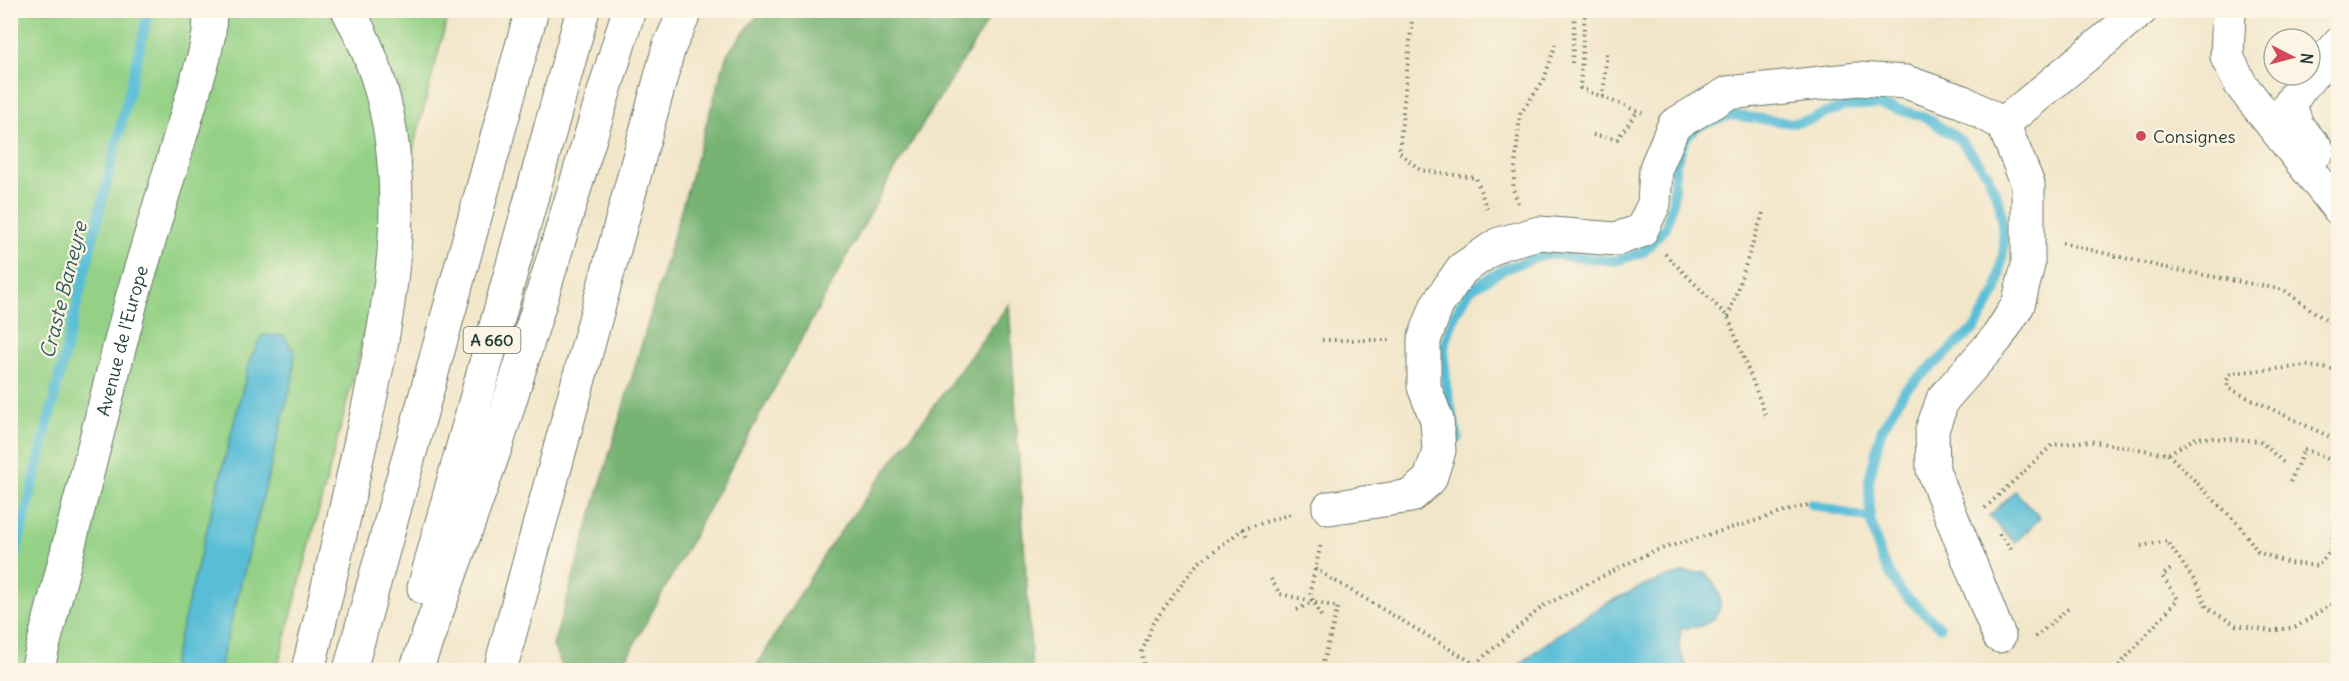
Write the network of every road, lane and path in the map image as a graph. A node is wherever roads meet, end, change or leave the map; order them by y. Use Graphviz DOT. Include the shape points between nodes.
graph roads {
  1 [pos="210,10"];
  2 [pos="348,10"];
  3 [pos="583,10"];
  4 [pos="629,10"];
  5 [pos="686,10"];
  6 [pos="1413,10"];
  7 [pos="1575,10"];
  8 [pos="1585,10"];
  9 [pos="2141,10"];
  10 [pos="2229,10"];
  11 [pos="532,12"];
  12 [pos="1556,43"];
  13 [pos="2338,44"];
  14 [pos="1607,50"];
  15 [pos="1572,63"];
  16 [pos="1638,111"];
  17 [pos="2003,124"];
  18 [pos="1593,135"];
  19 [pos="2338,176"];
  20 [pos="2338,208"];
  21 [pos="1762,213"];
  22 [pos="1539,233"];
  23 [pos="2030,235"];
  24 [pos="1499,244"];
  25 [pos="1663,253"];
  26 [pos="1728,317"];
  27 [pos="2338,329"];
  28 [pos="1322,340"];
  29 [pos="1424,340"];
  30 [pos="2338,370"];
  31 [pos="1766,416"];
  32 [pos="2338,445"];
  33 [pos="2168,453"];
  34 [pos="2285,464"];
  35 [pos="2338,466"];
  36 [pos="2290,482"];
  37 [pos="1811,504"];
  38 [pos="1329,508"];
  39 [pos="1980,513"];
  40 [pos="2335,520"];
  41 [pos="1243,529"];
  42 [pos="1248,539"];
  43 [pos="2141,546"];
  44 [pos="2172,568"];
  45 [pos="1315,569"];
  46 [pos="1270,579"];
  47 [pos="2338,600"];
  48 [pos="1312,601"];
  49 [pos="2070,607"];
  50 [pos="1297,610"];
  51 [pos="1321,616"];
  52 [pos="1999,636"];
  53 [pos="1475,664"];
  54 [pos="37,670"];
  55 [pos="308,670"];
  56 [pos="350,670"];
  57 [pos="402,670"];
  58 [pos="416,670"];
  59 [pos="500,670"];
  60 [pos="1144,670"];
  61 [pos="1321,670"];
  62 [pos="1470,670"];
  63 [pos="2115,670"];
  1 -- 54 [label="main road, Avenue de l'Europe" via="204,57 132,298"];
  2 -- 55 [label="main road" via="366,41 385,103 396,172 396,241 388,315"];
  3 -- 57 [label="main road, A 660"];
  4 -- 58 [label="main road" via="497,443"];
  5 -- 59 [label="main road" via="669,47"];
  6 -- 24 [label="path" via="1399,152 1420,171 1476,178"];
  7 -- 15 [label="path"];
  8 -- 14 [label="path" via="1580,88 1603,97"];
  9 -- 17 [label="main road"];
  10 -- 20 [label="main road" via="2227,57 2241,86"];
  11 -- 56 [label="main road, A 660"];
  12 -- 22 [label="path" via="1544,80 1520,114 1513,189 1518,205"];
  13 -- 19 [label="main road" via="2290,104 2296,126"];
  16 -- 18 [label="path" via="1617,139"];
  17 -- 22 [label="main road" via="1963,102 1906,82 1858,79 1728,93 1674,125 1656,168 1654,204 1641,231 1616,239"];
  17 -- 23 [label="main road" via="2028,184"];
  21 -- 26 [label="path"];
  22 -- 24 [label="main road"];
  23 -- 27 [label="path" via="2162,267 2284,290"];
  23 -- 52 [label="main road" via="2028,265 2018,305 1997,338 1943,399 1932,430 1933,470"];
  24 -- 29 [label="main road" via="1462,269 1437,305"];
  25 -- 26 [label="path"];
  26 -- 31 [label="path"];
  28 -- 29 [label="path"];
  29 -- 38 [label="main road" via="1424,387 1437,420 1440,451 1430,479 1411,496"];
  30 -- 32 [label="path" via="2308,366 2230,374 2227,380 2228,387 2330,437"];
  33 -- 34 [label="path" via="2197,437 2260,441"];
  33 -- 39 [label="path" via="2088,441 2052,445"];
  33 -- 40 [label="path" via="2240,526 2258,552 2289,563 2318,566 2331,550"];
  35 -- 36 [label="path" via="2304,449"];
  37 -- 53 [label="path" via="1651,552 1543,606"];
  38 -- 41 [label="path" via="1289,514"];
  38 -- 45 [label="path"];
  41 -- 42 [label="path"];
  41 -- 60 [label="path" via="1197,564 1153,622 1142,652"];
  43 -- 47 [label="path" via="2167,541 2198,586 2207,608 2236,625 2271,631 2296,627"];
  44 -- 63 [label="path" via="2162,576 2178,599"];
  45 -- 48 [label="path"];
  45 -- 53 [label="path"];
  46 -- 48 [label="path" via="1280,594"];
  48 -- 50 [label="path"];
  48 -- 51 [label="path"];
  48 -- 61 [label="path" via="1338,607"];
  49 -- 52 [label="path" via="2037,637"];
  53 -- 62 [label="path"];
}
